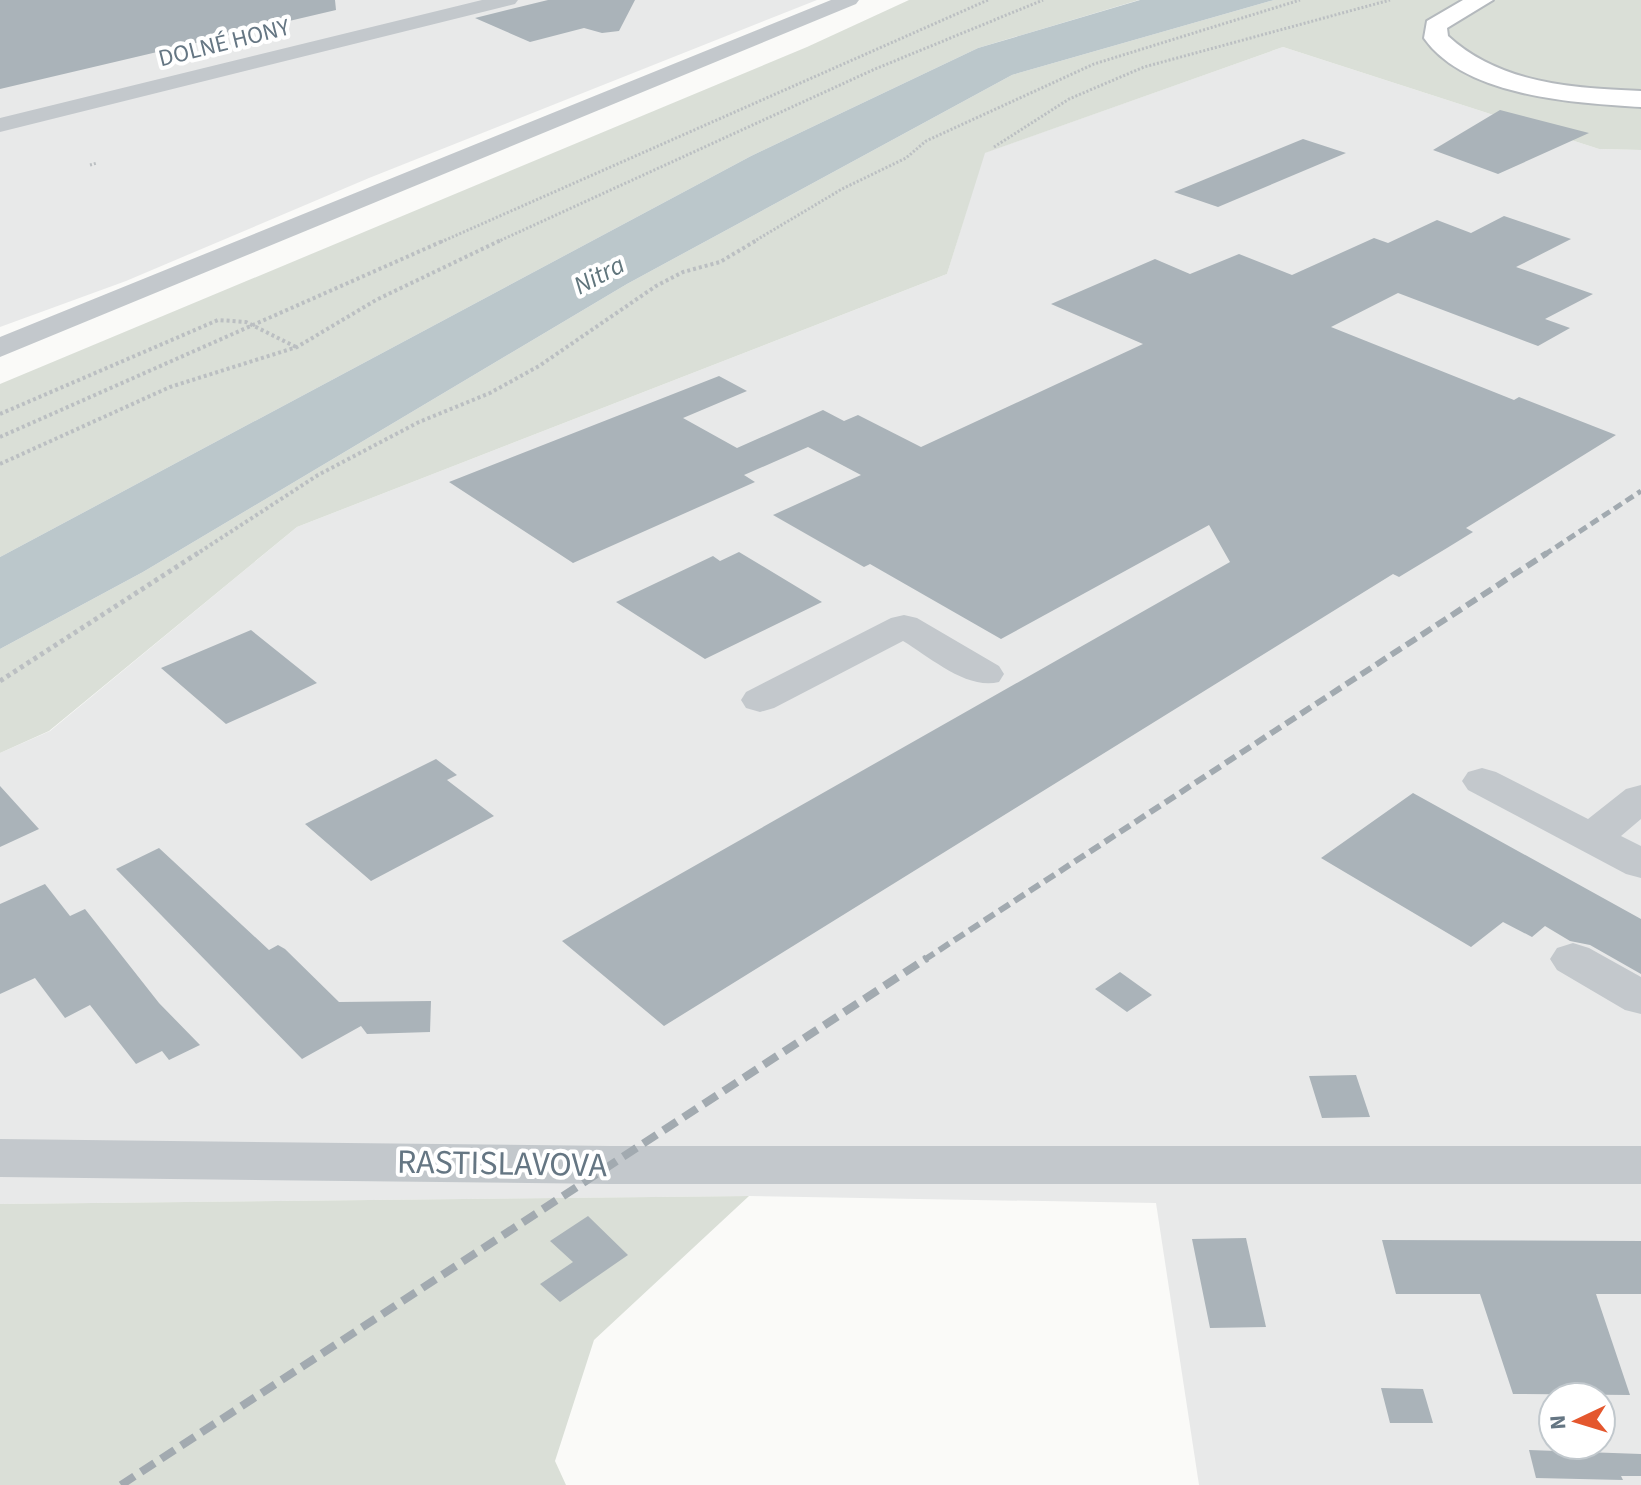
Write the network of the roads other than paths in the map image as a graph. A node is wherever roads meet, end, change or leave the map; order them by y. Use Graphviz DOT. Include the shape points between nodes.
graph roads {
  1 [pos="508,0"];
  2 [pos="849,0"];
  3 [pos="1482,0"];
  4 [pos="1500,0"];
  5 [pos="1641,96"];
  6 [pos="0,125"];
  7 [pos="0,348"];
  8 [pos="985,674"];
  9 [pos="760,700"];
  10 [pos="1482,781"];
  11 [pos="1641,798"];
  12 [pos="1591,838"];
  13 [pos="1641,864"];
  14 [pos="1573,959"];
  15 [pos="1641,998"];
  16 [pos="0,1158"];
  17 [pos="1641,1165"];
  1 -- 6 [label="street, DOLNÉ HONY"];
  2 -- 7 [label="street"];
  3 -- 5 [label="highway" via="1435,26 1436,38 1462,61 1541,88"];
  4 -- 5 [label="highway" via="1458,17 1449,28 1448,38 1471,60 1548,85"];
  8 -- 9 [label="street" via="904,626"];
  10 -- 12 [label="street"];
  11 -- 12 [label="street"];
  12 -- 13 [label="street"];
  14 -- 15 [label="street"];
  16 -- 17 [label="street, RASTISLAVOVA" via="460,1165"];
}
